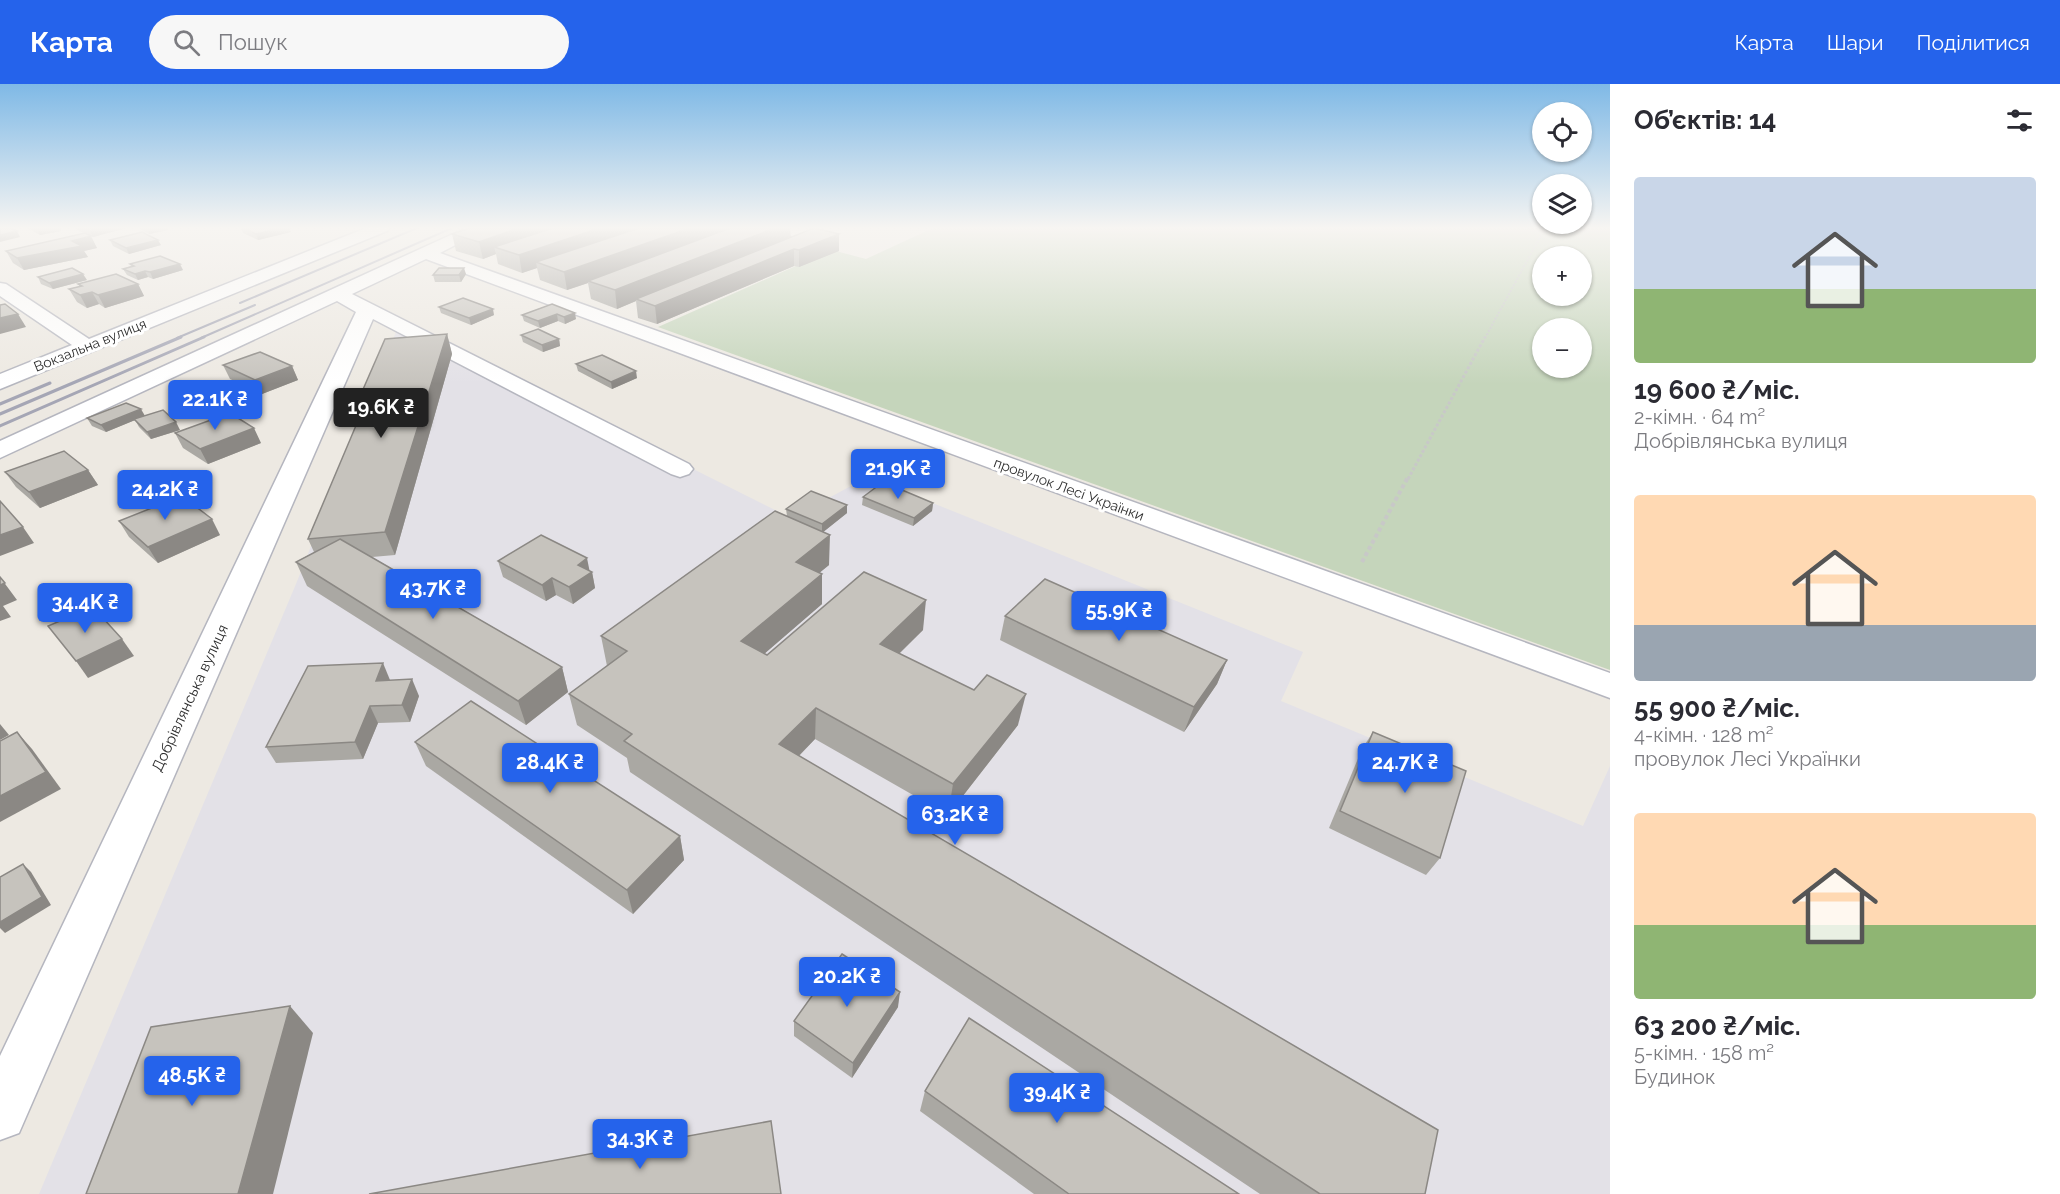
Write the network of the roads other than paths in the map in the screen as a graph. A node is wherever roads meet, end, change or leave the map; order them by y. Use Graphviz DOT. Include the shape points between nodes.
graph roads {
  1 [pos="253,280"];
  2 [pos="388,280"];
  3 [pos="498,280"];
  4 [pos="0,288"];
  5 [pos="353,303"];
  6 [pos="88,346"];
  7 [pos="0,382"];
  8 [pos="0,450"];
  9 [pos="680,469"];
  10 [pos="1610,686"];
  11 [pos="0,1114"];
  1 -- 6 [label="street, Вокзальна вулиця"];
  2 -- 5 [label="street"];
  3 -- 10 [label="street, провулок Лесі Українки"];
  4 -- 6 [label="street"];
  5 -- 8 [label="street"];
  5 -- 9 [label="street"];
  5 -- 11 [label="street, Добрівлянська вулиця"];
  6 -- 7 [label="street, Вокзальна вулиця"];
}
